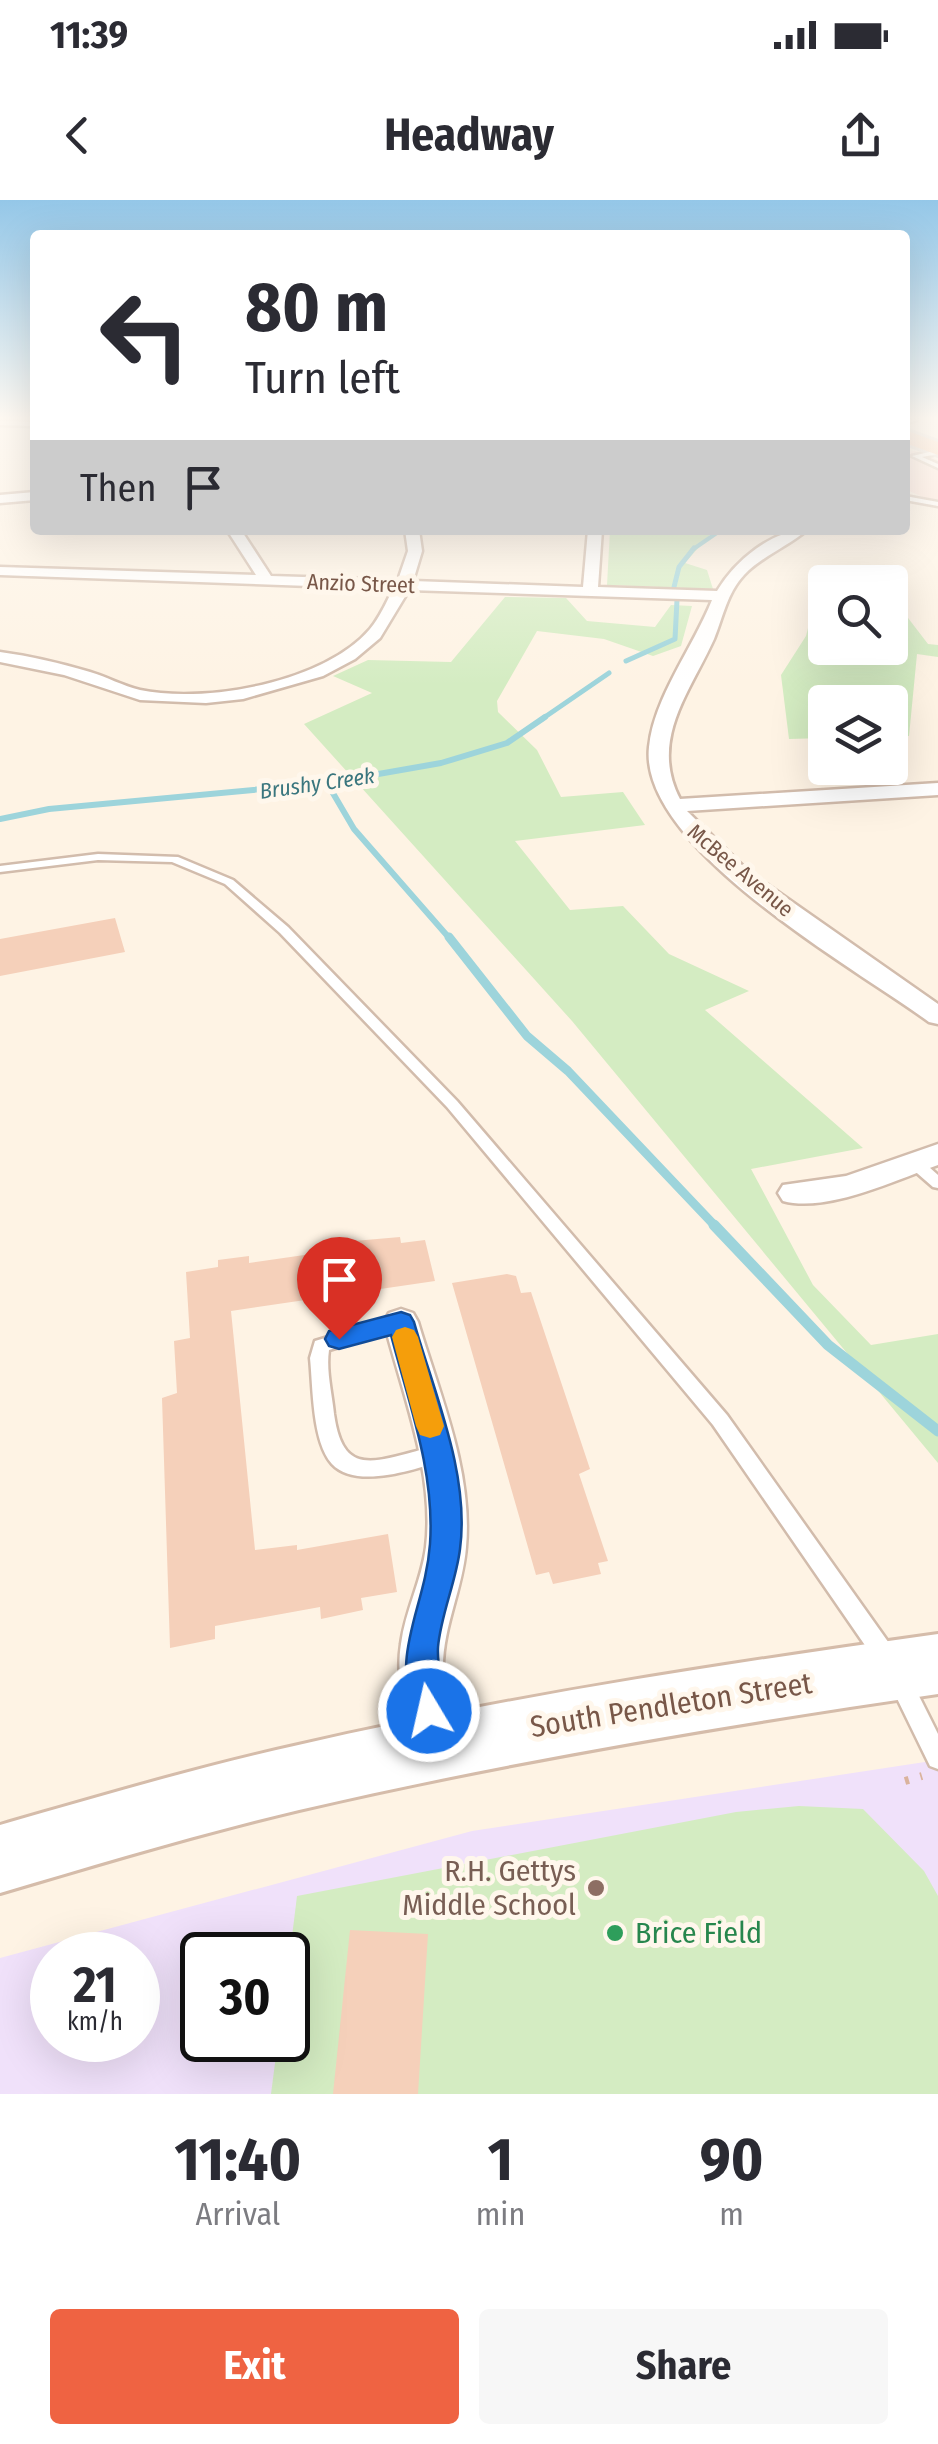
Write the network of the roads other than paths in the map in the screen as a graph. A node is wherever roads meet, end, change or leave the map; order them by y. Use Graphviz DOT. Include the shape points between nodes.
graph roads {
  1 [pos="238,535"];
  2 [pos="413,535"];
  3 [pos="594,535"];
  4 [pos="792,535"];
  5 [pos="0,571"];
  6 [pos="266,580"];
  7 [pos="406,584"];
  8 [pos="590,591"];
  9 [pos="721,596"];
  10 [pos="0,657"];
  11 [pos="938,789"];
  12 [pos="672,806"];
  13 [pos="0,869"];
  14 [pos="938,1016"];
  15 [pos="930,1166"];
  16 [pos="794,1192"];
  17 [pos="401,1322"];
  18 [pos="437,1454"];
  19 [pos="916,1667"];
  20 [pos="437,1748"];
  21 [pos="932,1766"];
  22 [pos="0,1860"];
  1 -- 6 [label="street"];
  2 -- 7 [label="street"];
  3 -- 8 [label="street"];
  4 -- 9 [label="street, McBee Avenue" via="735,575"];
  5 -- 6 [label="street, Anzio Street"];
  6 -- 7 [label="street, Anzio Street"];
  7 -- 8 [label="street, Anzio Street"];
  7 -- 10 [label="street" via="383,627 357,650 298,679 222,697 135,694"];
  8 -- 9 [label="street, Anzio Street"];
  9 -- 12 [label="street, McBee Avenue" via="660,730 661,784"];
  11 -- 12 [label="street"];
  12 -- 14 [label="street, McBee Avenue" via="734,871"];
  13 -- 19 [label="lane" via="98,857 174,859 228,882 284,930 452,1104 720,1420"];
  15 -- 16 [label="street"];
  17 -- 18 [label="street"];
  17 -- 18 [label="lane" via="321,1346 329,1445 359,1471"];
  18 -- 20 [label="street" via="446,1547 421,1674"];
  19 -- 20 [label="main road, South Pendleton Street"];
  19 -- 21 [label="lane"];
  20 -- 22 [label="main road, South Pendleton Street" via="204,1800"];
}
